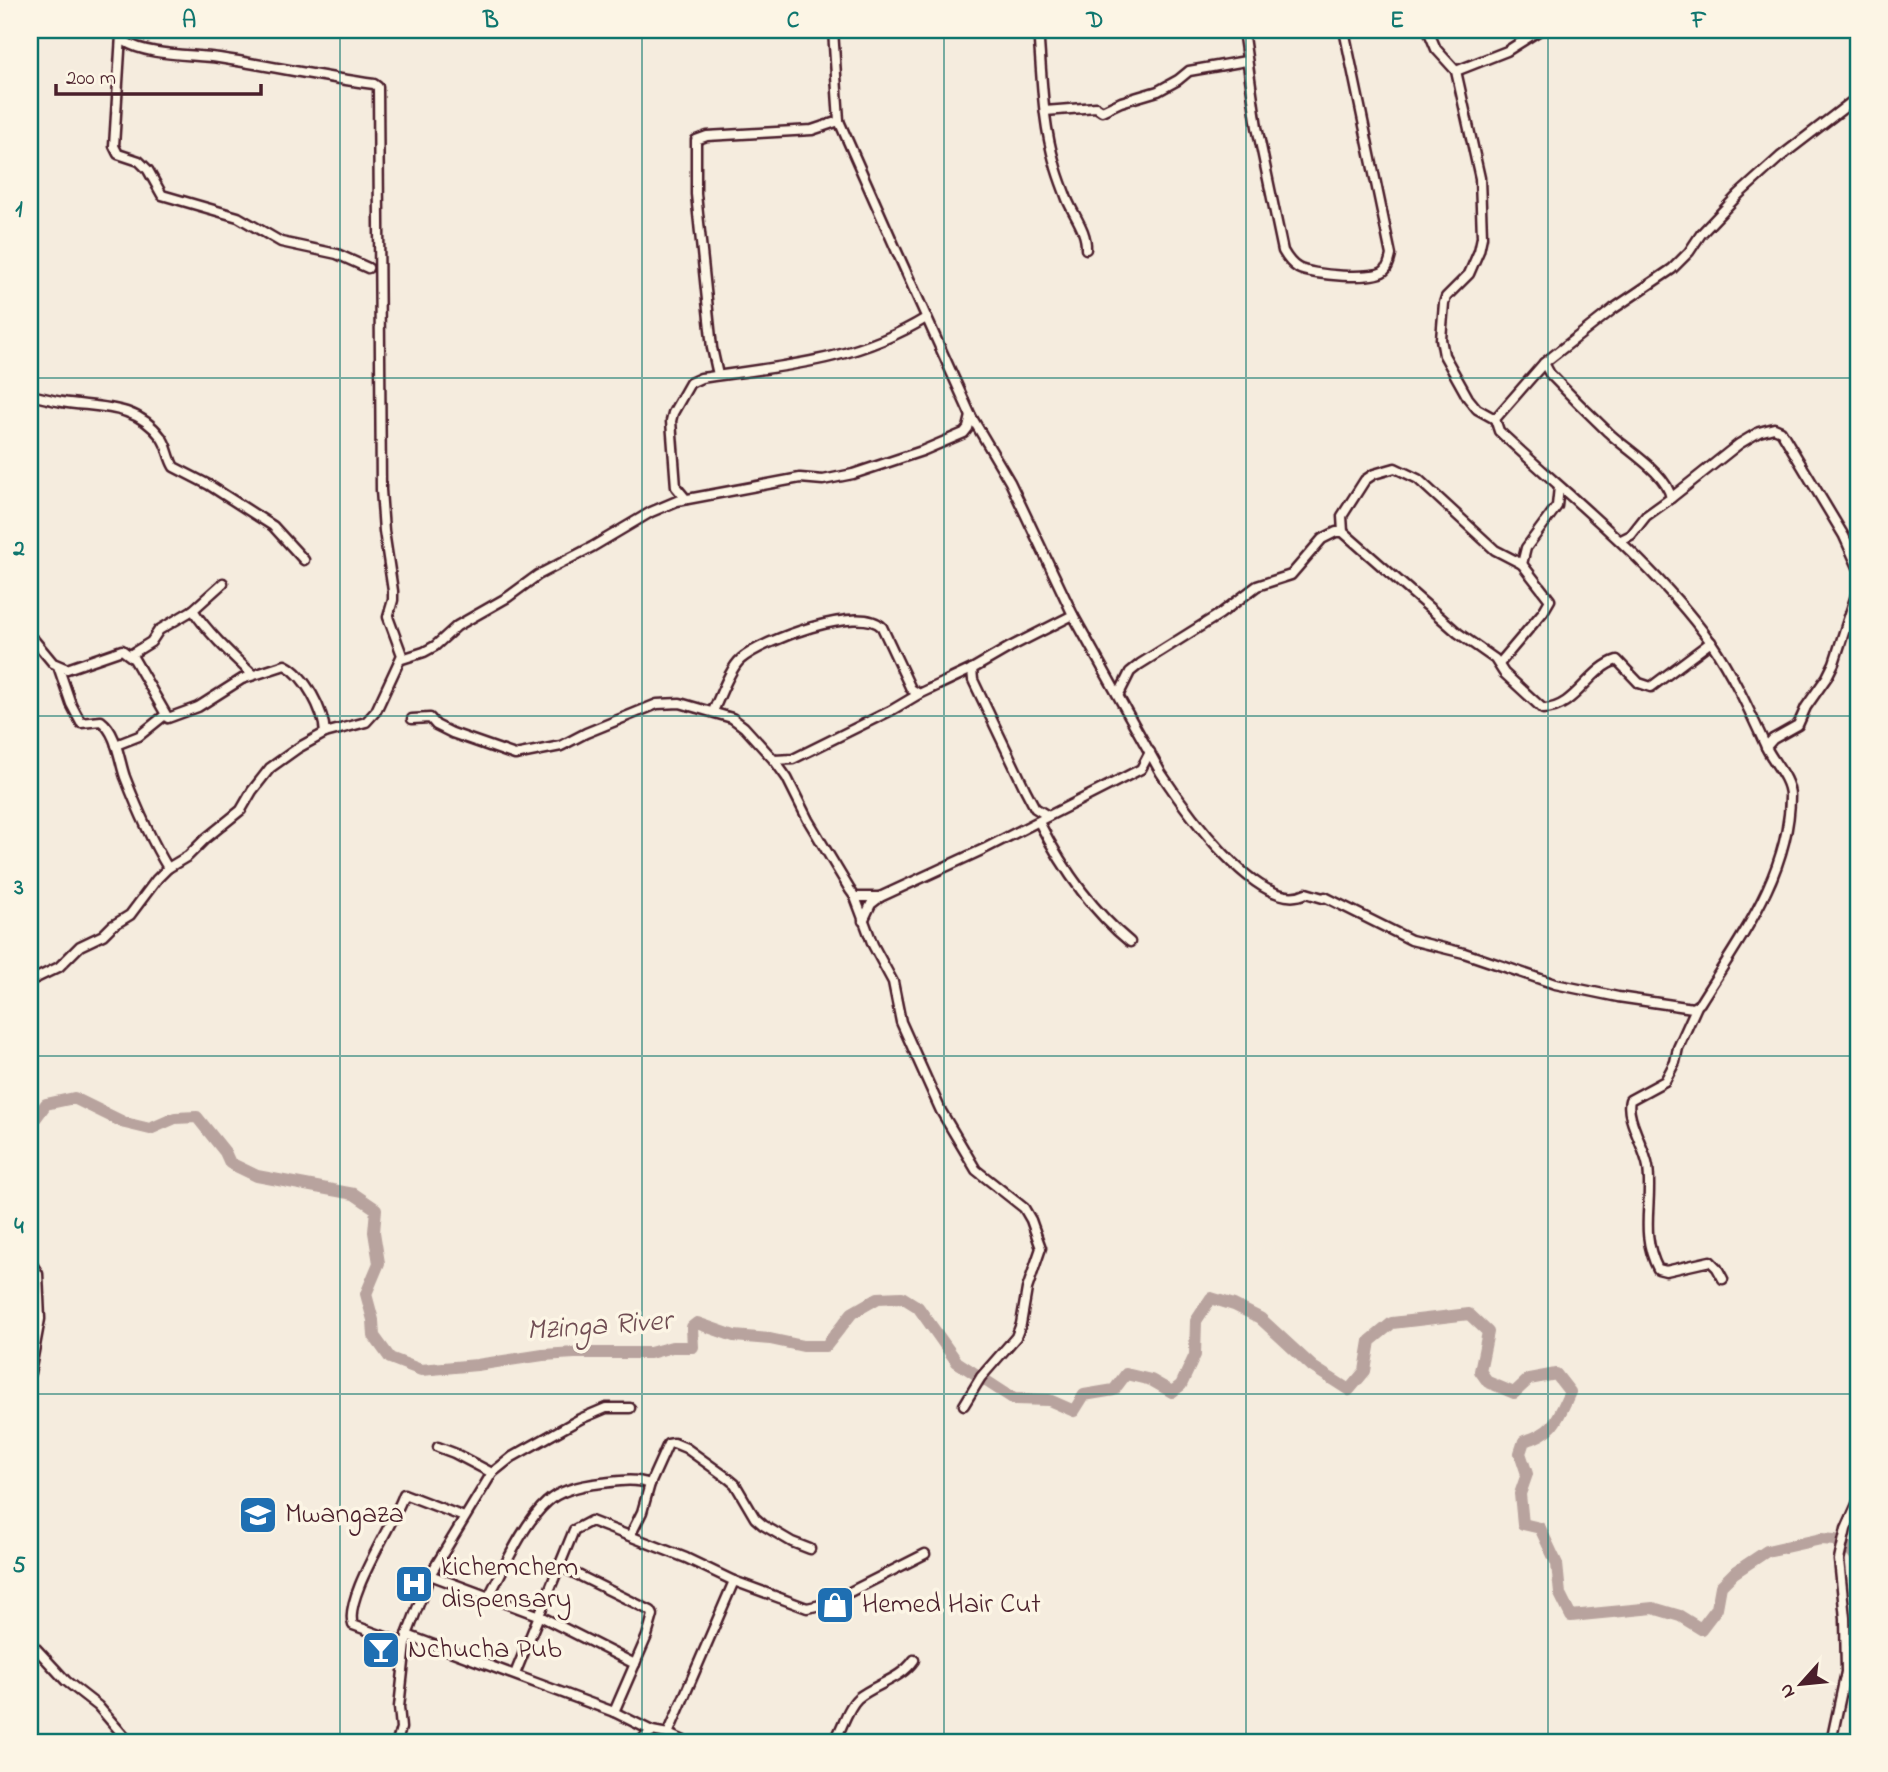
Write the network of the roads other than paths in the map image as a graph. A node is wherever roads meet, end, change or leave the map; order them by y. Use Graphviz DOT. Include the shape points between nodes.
graph roads {
  1 [pos="833,30"];
  2 [pos="1038,30"];
  3 [pos="1243,30"];
  4 [pos="1344,30"];
  5 [pos="1428,30"];
  6 [pos="1541,30"];
  7 [pos="121,33"];
  8 [pos="1247,61"];
  9 [pos="1456,71"];
  10 [pos="1858,97"];
  11 [pos="1045,111"];
  12 [pos="839,121"];
  13 [pos="1086,249"];
  14 [pos="369,268"];
  15 [pos="926,318"];
  16 [pos="1544,363"];
  17 [pos="718,375"];
  18 [pos="30,395"];
  19 [pos="971,416"];
  20 [pos="1494,419"];
  21 [pos="1559,487"];
  22 [pos="1671,498"];
  23 [pos="686,499"];
  24 [pos="1343,532"];
  25 [pos="1621,540"];
  26 [pos="304,560"];
  27 [pos="1521,564"];
  28 [pos="1858,567"];
  29 [pos="223,583"];
  30 [pos="1858,589"];
  31 [pos="193,610"];
  32 [pos="1073,615"];
  33 [pos="30,639"];
  34 [pos="1711,642"];
  35 [pos="130,655"];
  36 [pos="401,659"];
  37 [pos="1499,664"];
  38 [pos="58,666"];
  39 [pos="972,669"];
  40 [pos="253,675"];
  41 [pos="919,694"];
  42 [pos="1119,694"];
  43 [pos="713,711"];
  44 [pos="165,715"];
  45 [pos="412,719"];
  46 [pos="325,733"];
  47 [pos="116,746"];
  48 [pos="1766,747"];
  49 [pos="1150,752"];
  50 [pos="774,760"];
  51 [pos="1141,769"];
  52 [pos="1160,769"];
  53 [pos="1037,810"];
  54 [pos="1048,816"];
  55 [pos="1037,823"];
  56 [pos="169,868"];
  57 [pos="855,897"];
  58 [pos="880,897"];
  59 [pos="863,921"];
  60 [pos="1130,942"];
  61 [pos="30,981"];
  62 [pos="1697,1006"];
  63 [pos="30,1261"];
  64 [pos="1723,1279"];
  65 [pos="30,1373"];
  66 [pos="964,1405"];
  67 [pos="630,1408"];
  68 [pos="438,1447"];
  69 [pos="492,1473"];
  70 [pos="650,1484"];
  71 [pos="1858,1503"];
  72 [pos="1855,1512"];
  73 [pos="464,1517"];
  74 [pos="630,1536"];
  75 [pos="810,1549"];
  76 [pos="925,1554"];
  77 [pos="558,1565"];
  78 [pos="430,1575"];
  79 [pos="734,1581"];
  80 [pos="488,1598"];
  81 [pos="540,1616"];
  82 [pos="406,1639"];
  83 [pos="30,1642"];
  84 [pos="914,1660"];
  85 [pos="635,1664"];
  86 [pos="515,1674"];
  87 [pos="614,1712"];
  88 [pos="652,1731"];
  89 [pos="668,1734"];
  90 [pos="129,1742"];
  91 [pos="397,1742"];
  92 [pos="639,1742"];
  93 [pos="686,1742"];
  94 [pos="834,1742"];
  95 [pos="1831,1742"];
  1 -- 12 [label="street"];
  2 -- 11 [label="street"];
  3 -- 8 [label="street"];
  4 -- 8 [label="street" via="1391,254 1388,267 1378,275 1307,271 1290,262 1283,251"];
  5 -- 9 [label="street" via="1436,49"];
  6 -- 9 [label="street" via="1507,51"];
  7 -- 14 [label="street" via="114,146 118,154 139,161 162,195 238,217 281,242 337,254"];
  7 -- 36 [label="street" via="124,41 139,49 378,87 382,490 393,591 388,617"];
  8 -- 11 [label="street" via="1189,71 1158,91 1102,111 1096,107"];
  9 -- 20 [label="street" via="1480,178 1482,237 1468,274 1446,297 1441,339 1445,360 1464,393 1477,409"];
  10 -- 16 [label="street" via="1739,194 1672,269"];
  11 -- 13 [label="street" via="1054,161"];
  12 -- 15 [label="street"];
  12 -- 17 [label="street" via="812,130 707,136 696,141 696,194"];
  15 -- 17 [label="street" via="867,348 842,355"];
  15 -- 19 [label="street"];
  16 -- 20 [label="street"];
  16 -- 22 [label="street" via="1610,434 1667,485"];
  17 -- 23 [label="street" via="690,383 673,413 676,487"];
  18 -- 26 [label="street" via="122,410 144,419 163,439 174,467 273,526"];
  19 -- 23 [label="street" via="964,433 863,472 823,480 800,478"];
  19 -- 32 [label="street" via="1010,482"];
  20 -- 21 [label="street" via="1499,430"];
  21 -- 25 [label="street"];
  21 -- 27 [label="street" via="1557,506 1526,548"];
  22 -- 25 [label="street"];
  22 -- 28 [label="street" via="1739,444 1774,428 1781,431 1814,483"];
  23 -- 36 [label="street" via="638,519 538,575 457,625 435,646"];
  24 -- 27 [label="street" via="1342,516 1365,480 1395,468 1418,479 1495,550"];
  24 -- 37 [label="street"];
  24 -- 42 [label="street" via="1322,539 1291,575 1256,586 1140,664 1130,672"];
  25 -- 34 [label="street"];
  27 -- 37 [label="street" via="1549,600"];
  29 -- 31 [label="street"];
  30 -- 48 [label="street" via="1827,677 1798,725"];
  31 -- 35 [label="street"];
  31 -- 40 [label="street" via="203,626"];
  32 -- 39 [label="street"];
  32 -- 42 [label="street"];
  33 -- 38 [label="street"];
  34 -- 37 [label="street" via="1651,687 1639,683 1617,660 1611,662 1561,706 1549,709 1538,707"];
  34 -- 48 [label="street"];
  35 -- 38 [label="street" via="117,650 67,669"];
  35 -- 44 [label="street"];
  36 -- 46 [label="street" via="372,717 361,725"];
  38 -- 47 [label="street" via="77,719 106,724"];
  39 -- 41 [label="street"];
  39 -- 53 [label="street" via="973,680"];
  40 -- 44 [label="street" via="198,707 173,718"];
  40 -- 46 [label="street" via="279,665 293,669 321,711"];
  41 -- 43 [label="street" via="911,689 882,627 860,619 786,634 742,658"];
  41 -- 50 [label="street" via="793,759"];
  42 -- 49 [label="street"];
  43 -- 45 [label="street" via="680,703 657,704 561,746 515,755 452,733 430,718"];
  43 -- 50 [label="street" via="744,727"];
  44 -- 47 [label="street" via="139,736"];
  46 -- 56 [label="street" via="270,768 241,810"];
  47 -- 56 [label="street" via="125,777"];
  48 -- 62 [label="street" via="1789,787 1783,841 1771,882 1752,920"];
  49 -- 51 [label="street"];
  49 -- 52 [label="street"];
  50 -- 57 [label="street"];
  51 -- 52 [label="street"];
  51 -- 54 [label="street"];
  52 -- 62 [label="street" via="1227,858 1275,892 1289,897 1306,893 1325,897 1411,940 1555,984 1618,998"];
  53 -- 54 [label="street"];
  53 -- 55 [label="street"];
  54 -- 55 [label="street"];
  55 -- 58 [label="street"];
  55 -- 60 [label="street" via="1082,892"];
  56 -- 61 [label="street" via="130,915 80,946 59,967"];
  57 -- 58 [label="street"];
  57 -- 59 [label="street"];
  58 -- 59 [label="street"];
  59 -- 66 [label="street" via="893,982 901,1022 941,1111 976,1170 1024,1208 1041,1248 1016,1337 981,1377"];
  62 -- 64 [label="street" via="1670,1073 1657,1087 1630,1100 1629,1111 1648,1169 1646,1217 1658,1269 1710,1261"];
  63 -- 65 [label="street" via="38,1274 40,1319"];
  67 -- 69 [label="street" via="606,1408 580,1419"];
  68 -- 69 [label="street"];
  69 -- 73 [label="street"];
  70 -- 74 [label="street"];
  70 -- 75 [label="street" via="668,1444 674,1443 735,1484 763,1525"];
  70 -- 80 [label="street" via="637,1479 586,1485 548,1501 532,1519"];
  71 -- 72 [label="street"];
  72 -- 95 [label="street" via="1840,1553 1846,1672"];
  73 -- 78 [label="street"];
  73 -- 82 [label="street" via="404,1494 360,1586 353,1625"];
  74 -- 77 [label="street" via="591,1521 574,1530"];
  74 -- 79 [label="street"];
  76 -- 79 [label="street" via="814,1607 801,1607"];
  77 -- 81 [label="street"];
  77 -- 85 [label="street" via="651,1611 652,1620"];
  78 -- 80 [label="street"];
  78 -- 82 [label="street"];
  79 -- 89 [label="street"];
  80 -- 81 [label="street"];
  81 -- 85 [label="street"];
  81 -- 86 [label="street"];
  82 -- 86 [label="street"];
  82 -- 91 [label="street"];
  83 -- 90 [label="street"];
  84 -- 94 [label="street" via="904,1672 856,1700"];
  85 -- 87 [label="street"];
  86 -- 87 [label="street"];
  87 -- 88 [label="street"];
  88 -- 89 [label="street"];
  88 -- 92 [label="street"];
  89 -- 93 [label="street"];
}
